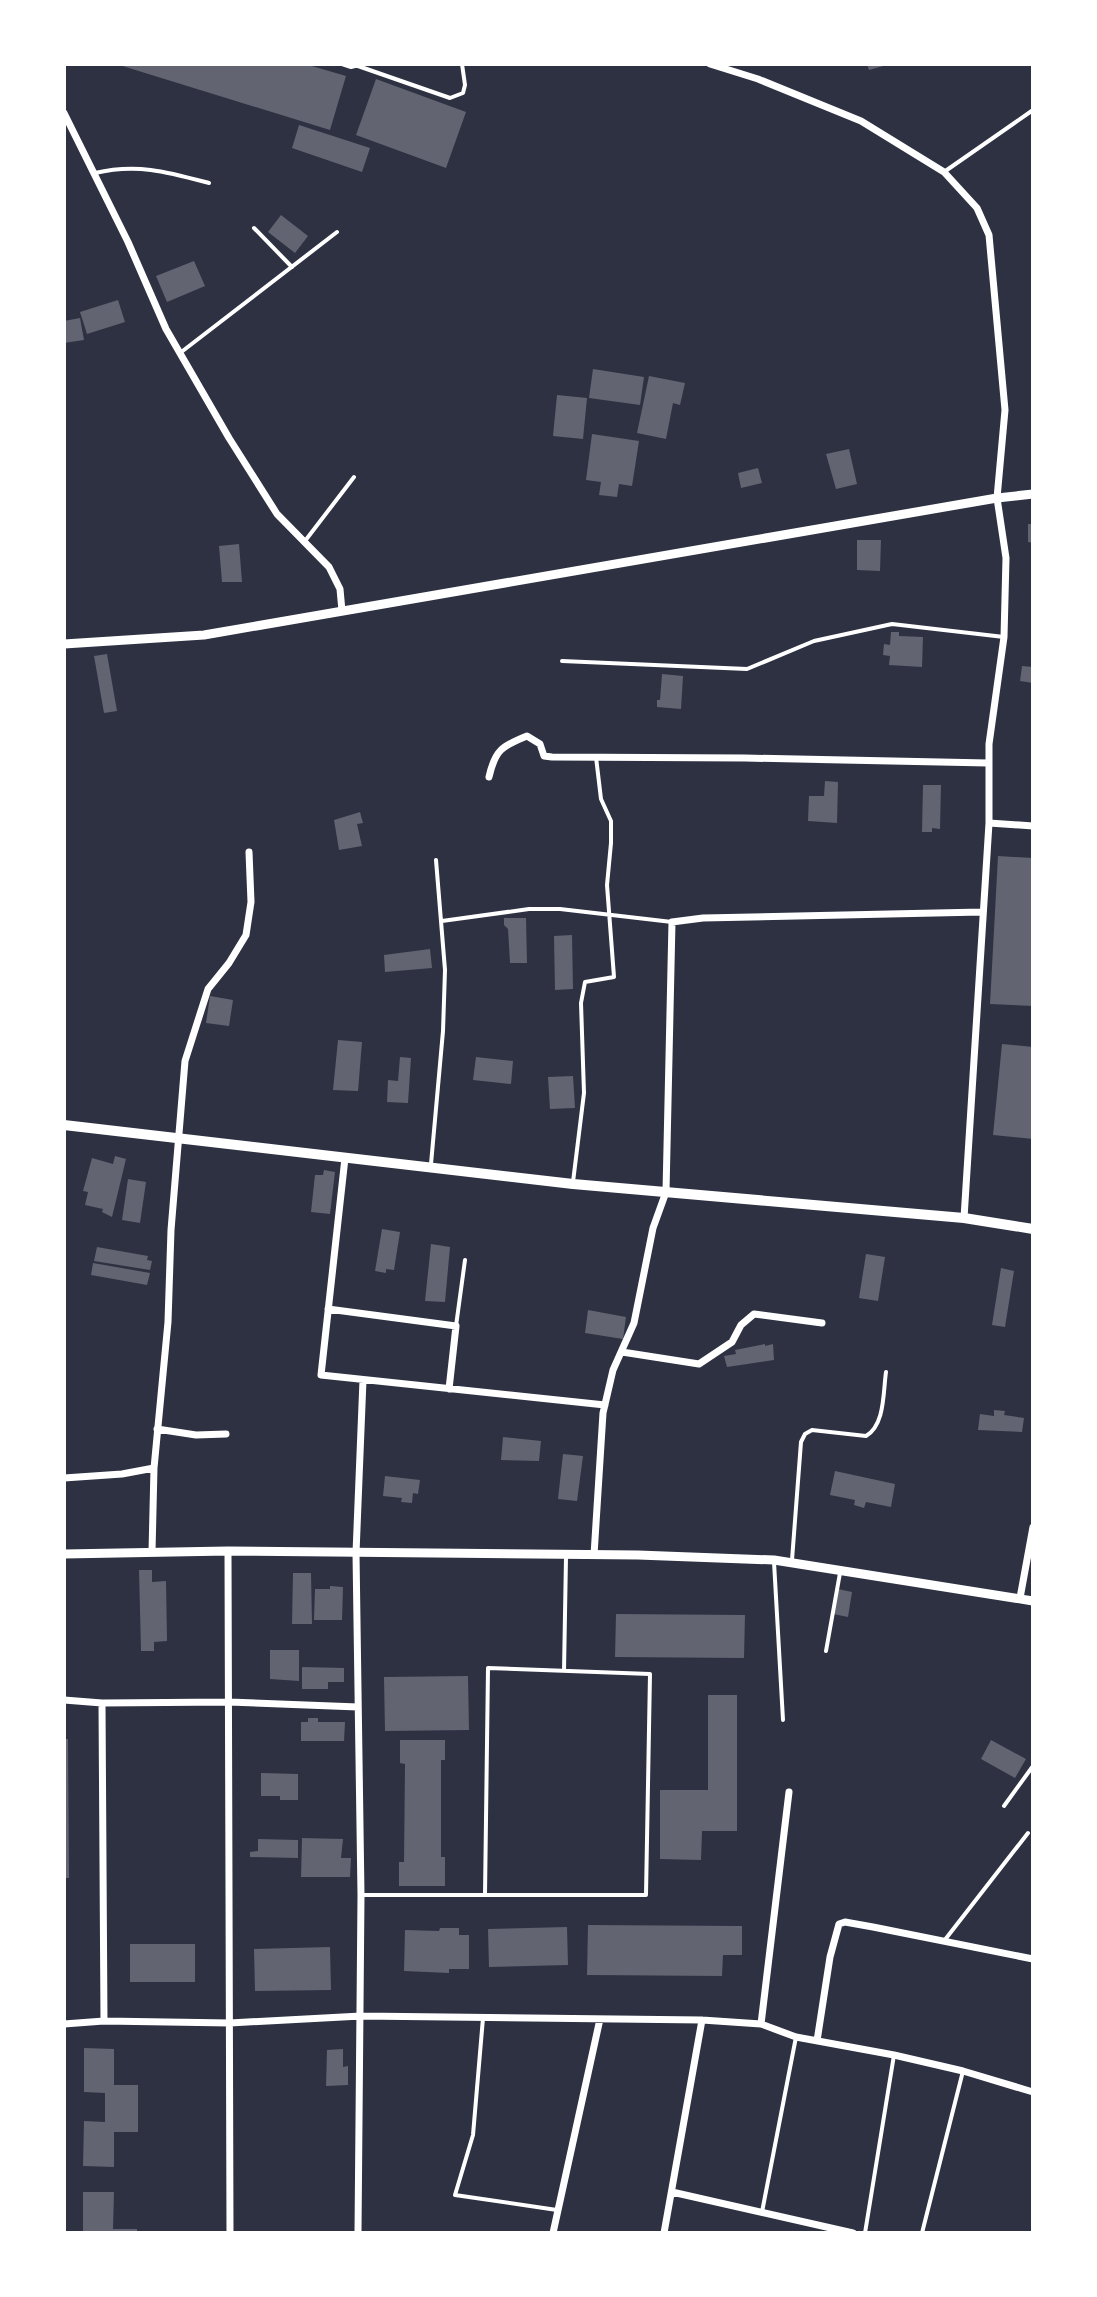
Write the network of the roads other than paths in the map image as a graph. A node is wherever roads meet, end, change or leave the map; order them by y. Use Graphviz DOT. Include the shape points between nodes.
graph roads {
  1 [pos="342,64"];
  2 [pos="462,64"];
  3 [pos="710,64"];
  4 [pos="360,65"];
  5 [pos="725,67"];
  6 [pos="1033,110"];
  7 [pos="64,113"];
  8 [pos="944,172"];
  9 [pos="93,173"];
  10 [pos="209,183"];
  11 [pos="254,228"];
  12 [pos="337,232"];
  13 [pos="292,267"];
  14 [pos="180,353"];
  15 [pos="354,477"];
  16 [pos="1033,494"];
  17 [pos="997,498"];
  18 [pos="305,541"];
  19 [pos="342,611"];
  20 [pos="1004,637"];
  21 [pos="64,644"];
  22 [pos="562,661"];
  23 [pos="596,757"];
  24 [pos="988,763"];
  25 [pos="489,777"];
  26 [pos="989,823"];
  27 [pos="1033,826"];
  28 [pos="249,852"];
  29 [pos="436,860"];
  30 [pos="982,912"];
  31 [pos="610,916"];
  32 [pos="442,921"];
  33 [pos="672,922"];
  34 [pos="64,1125"];
  35 [pos="180,1138"];
  36 [pos="345,1158"];
  37 [pos="431,1167"];
  38 [pos="573,1184"];
  39 [pos="666,1192"];
  40 [pos="964,1218"];
  41 [pos="1033,1229"];
  42 [pos="465,1260"];
  43 [pos="328,1309"];
  44 [pos="822,1323"];
  45 [pos="456,1326"];
  46 [pos="622,1352"];
  47 [pos="886,1372"];
  48 [pos="363,1380"];
  49 [pos="449,1389"];
  50 [pos="605,1405"];
  51 [pos="157,1429"];
  52 [pos="226,1434"];
  53 [pos="154,1468"];
  54 [pos="64,1478"];
  55 [pos="1033,1527"];
  56 [pos="228,1551"];
  57 [pos="152,1552"];
  58 [pos="356,1553"];
  59 [pos="64,1554"];
  60 [pos="566,1555"];
  61 [pos="594,1555"];
  62 [pos="774,1560"];
  63 [pos="792,1563"];
  64 [pos="840,1570"];
  65 [pos="1020,1598"];
  66 [pos="1033,1601"];
  67 [pos="826,1651"];
  68 [pos="564,1671"];
  69 [pos="64,1700"];
  70 [pos="229,1702"];
  71 [pos="102,1703"];
  72 [pos="358,1707"];
  73 [pos="783,1720"];
  74 [pos="1033,1766"];
  75 [pos="789,1792"];
  76 [pos="1004,1806"];
  77 [pos="1028,1833"];
  78 [pos="361,1895"];
  79 [pos="485,1895"];
  80 [pos="944,1941"];
  81 [pos="1033,1959"];
  82 [pos="361,2016"];
  83 [pos="483,2018"];
  84 [pos="600,2019"];
  85 [pos="702,2020"];
  86 [pos="104,2021"];
  87 [pos="230,2023"];
  88 [pos="64,2024"];
  89 [pos="761,2024"];
  90 [pos="796,2037"];
  91 [pos="817,2041"];
  92 [pos="894,2055"];
  93 [pos="963,2071"];
  94 [pos="1033,2092"];
  95 [pos="672,2192"];
  96 [pos="559,2210"];
  97 [pos="762,2213"];
  98 [pos="230,2233"];
  99 [pos="358,2233"];
  100 [pos="553,2233"];
  101 [pos="664,2233"];
  102 [pos="853,2233"];
  103 [pos="865,2233"];
  104 [pos="922,2233"];
  1 -- 4 [label="lane"];
  2 -- 4 [label="lane" via="463,93 450,98"];
  3 -- 5 [label="street"];
  5 -- 8 [label="street" via="861,121"];
  6 -- 8 [label="lane"];
  7 -- 9 [label="street"];
  8 -- 17 [label="street" via="977,208 989,235 1005,410"];
  9 -- 10 [label="lane" via="144,167"];
  9 -- 14 [label="street"];
  11 -- 13 [label="lane"];
  12 -- 13 [label="lane"];
  13 -- 14 [label="lane"];
  14 -- 18 [label="street" via="277,514"];
  15 -- 18 [label="lane"];
  16 -- 17 [label="street"];
  17 -- 19 [label="street"];
  17 -- 20 [label="street" via="1006,558"];
  18 -- 19 [label="street" via="336,580"];
  19 -- 21 [label="street" via="204,635"];
  20 -- 22 [label="lane" via="892,624 814,641 747,669"];
  20 -- 24 [label="street"];
  23 -- 24 [label="street"];
  23 -- 25 [label="street" via="544,756 540,744 527,736 504,746"];
  23 -- 31 [label="lane" via="601,799 611,821"];
  24 -- 26 [label="street"];
  26 -- 27 [label="street"];
  26 -- 30 [label="street"];
  28 -- 35 [label="street" via="246,935 208,989 193,1032 185,1061"];
  29 -- 32 [label="lane"];
  30 -- 33 [label="street"];
  30 -- 40 [label="street"];
  31 -- 32 [label="lane" via="529,909"];
  31 -- 33 [label="lane"];
  31 -- 38 [label="lane" via="614,977 585,982 581,1003 584,1093"];
  32 -- 37 [label="lane" via="443,1031"];
  33 -- 39 [label="street"];
  34 -- 35 [label="main road"];
  35 -- 36 [label="main road"];
  35 -- 51 [label="street"];
  36 -- 37 [label="main road"];
  36 -- 43 [label="street"];
  37 -- 38 [label="main road"];
  38 -- 39 [label="main road"];
  39 -- 40 [label="main road"];
  39 -- 46 [label="street"];
  40 -- 41 [label="main road"];
  42 -- 45 [label="lane"];
  43 -- 45 [label="street"];
  43 -- 48 [label="street" via="321,1375"];
  44 -- 46 [label="street" via="754,1314 732,1342 699,1364"];
  45 -- 49 [label="street"];
  46 -- 50 [label="street"];
  47 -- 63 [label="lane" via="873,1432 866,1436 812,1430 801,1442"];
  48 -- 49 [label="street"];
  48 -- 58 [label="street"];
  49 -- 50 [label="street"];
  50 -- 61 [label="street"];
  51 -- 52 [label="street"];
  51 -- 53 [label="street"];
  53 -- 54 [label="street"];
  53 -- 57 [label="street"];
  55 -- 65 [label="street"];
  56 -- 57 [label="street"];
  56 -- 58 [label="street"];
  56 -- 70 [label="street"];
  57 -- 59 [label="street"];
  58 -- 60 [label="street"];
  58 -- 72 [label="street"];
  60 -- 61 [label="street"];
  60 -- 68 [label="lane"];
  61 -- 62 [label="street"];
  62 -- 63 [label="street"];
  62 -- 73 [label="lane"];
  63 -- 64 [label="street"];
  64 -- 65 [label="street"];
  64 -- 67 [label="lane"];
  65 -- 66 [label="street"];
  68 -- 79 [label="lane" via="488,1668"];
  68 -- 79 [label="lane" via="650,1674 646,1895"];
  69 -- 71 [label="street"];
  70 -- 71 [label="street"];
  70 -- 72 [label="street"];
  70 -- 87 [label="street"];
  71 -- 86 [label="street"];
  72 -- 78 [label="street"];
  74 -- 76 [label="lane"];
  75 -- 89 [label="street"];
  77 -- 80 [label="lane"];
  78 -- 79 [label="lane"];
  78 -- 82 [label="street"];
  80 -- 81 [label="street"];
  80 -- 91 [label="street" via="839,1924"];
  82 -- 83 [label="street"];
  82 -- 87 [label="street"];
  82 -- 99 [label="street"];
  83 -- 84 [label="street"];
  83 -- 96 [label="lane" via="473,2135 455,2195"];
  84 -- 85 [label="street"];
  84 -- 96 [label="street"];
  85 -- 89 [label="street"];
  85 -- 95 [label="street"];
  86 -- 87 [label="street"];
  86 -- 88 [label="street"];
  87 -- 98 [label="street"];
  89 -- 90 [label="street"];
  90 -- 91 [label="street"];
  90 -- 97 [label="lane"];
  91 -- 92 [label="street"];
  92 -- 93 [label="street"];
  92 -- 103 [label="lane"];
  93 -- 94 [label="street"];
  93 -- 104 [label="lane"];
  95 -- 97 [label="street"];
  95 -- 101 [label="street"];
  96 -- 100 [label="street"];
  97 -- 102 [label="street"];
}
